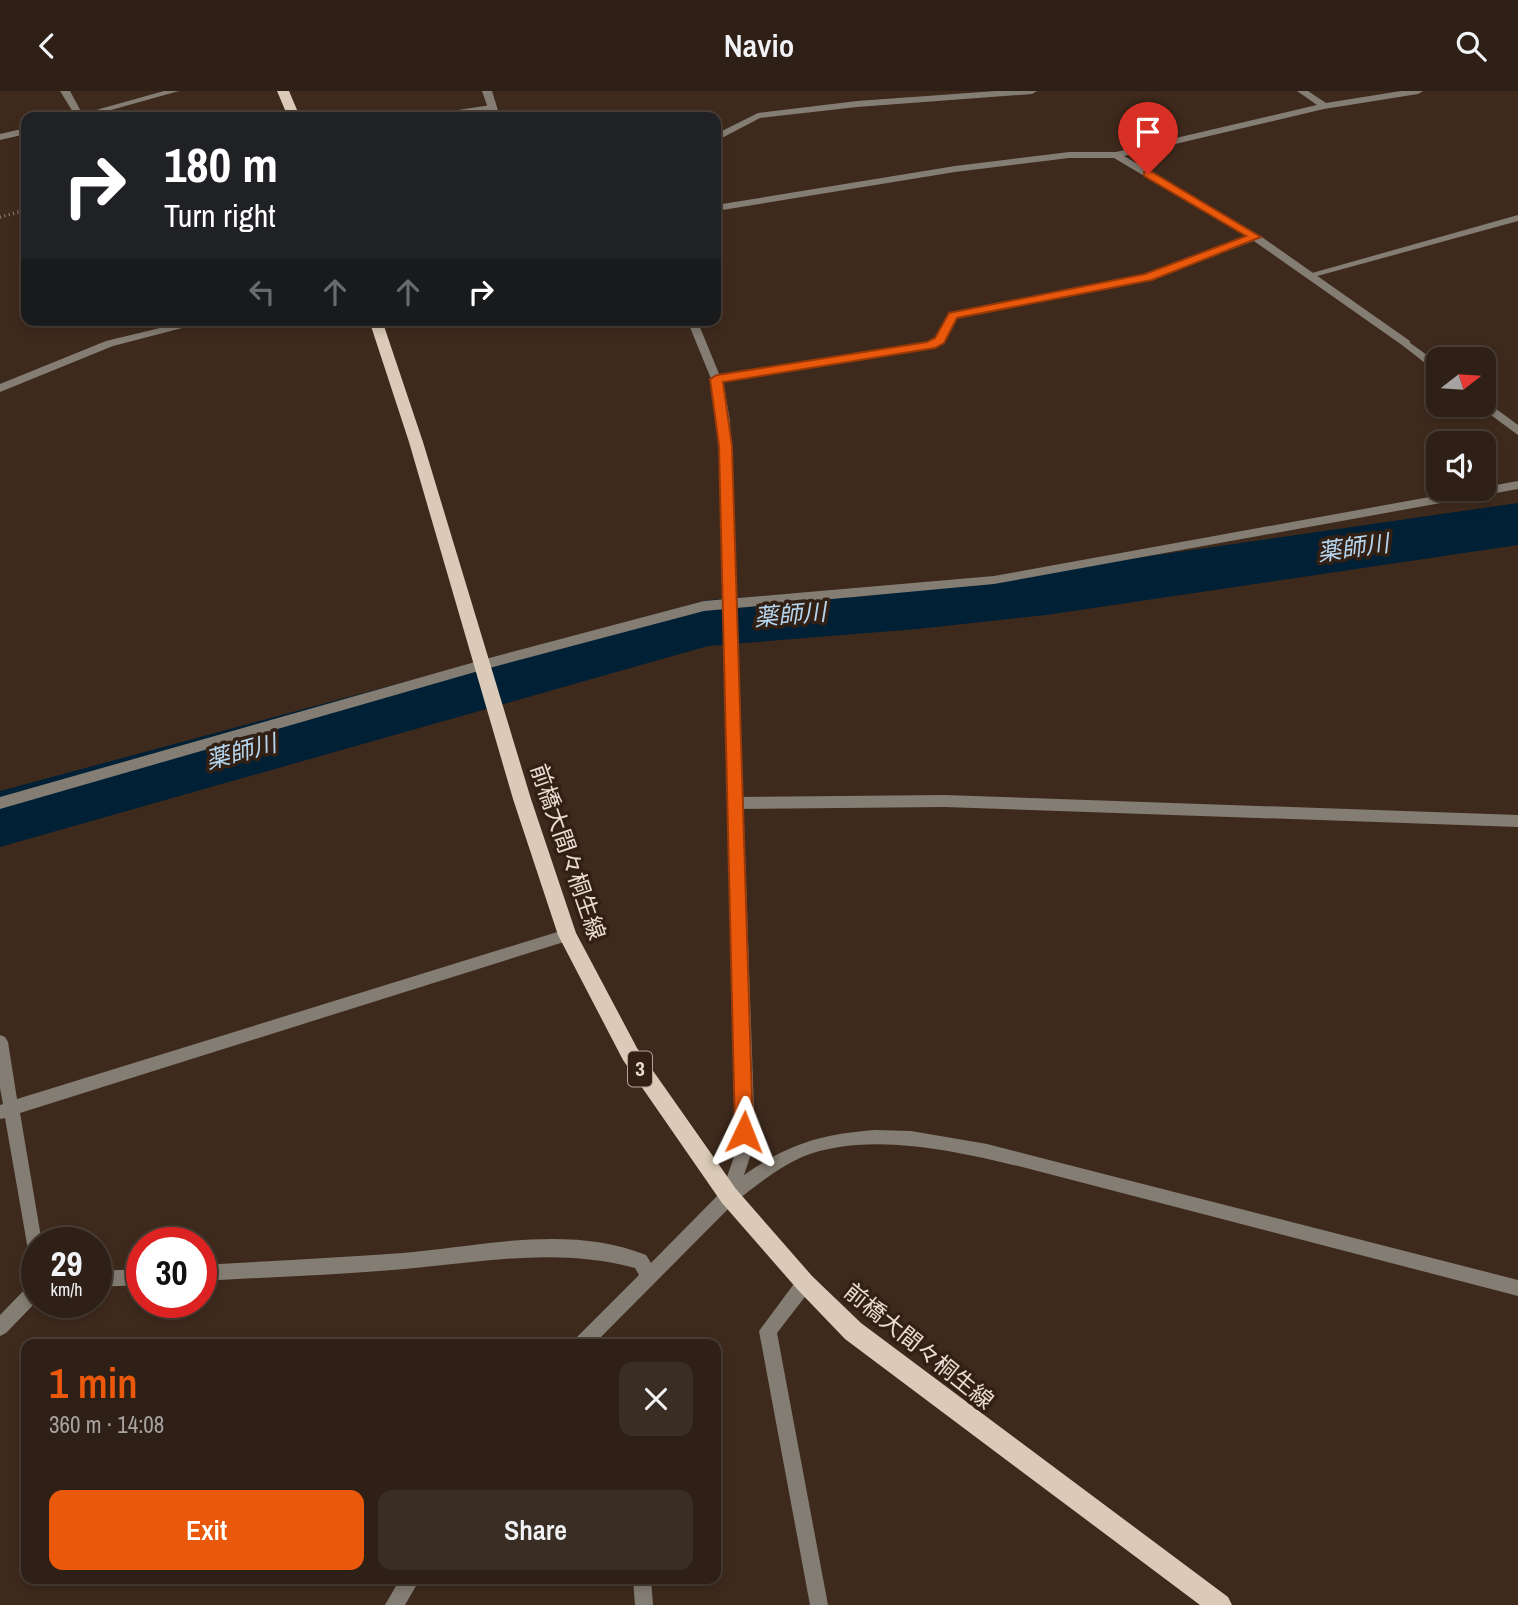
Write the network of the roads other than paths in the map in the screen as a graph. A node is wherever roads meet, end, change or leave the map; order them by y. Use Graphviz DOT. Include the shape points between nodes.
graph roads {
  1 [pos="65,91"];
  2 [pos="174,91"];
  3 [pos="283,91"];
  4 [pos="487,91"];
  5 [pos="1032,91"];
  6 [pos="1302,91"];
  7 [pos="1418,91"];
  8 [pos="1324,106"];
  9 [pos="76,112"];
  10 [pos="96,112"];
  11 [pos="292,112"];
  12 [pos="494,112"];
  13 [pos="21,132"];
  14 [pos="721,135"];
  15 [pos="0,137"];
  16 [pos="1116,155"];
  17 [pos="721,207"];
  18 [pos="1518,218"];
  19 [pos="1255,237"];
  20 [pos="1310,275"];
  21 [pos="177,326"];
  22 [pos="376,326"];
  23 [pos="695,326"];
  24 [pos="1426,359"];
  25 [pos="717,379"];
  26 [pos="0,388"];
  27 [pos="1496,414"];
  28 [pos="1518,431"];
  29 [pos="1518,485"];
  30 [pos="729,604"];
  31 [pos="482,666"];
  32 [pos="0,803"];
  33 [pos="735,803"];
  34 [pos="1518,821"];
  35 [pos="567,935"];
  36 [pos="0,1042"];
  37 [pos="4,1110"];
  38 [pos="729,1196"];
  39 [pos="30,1227"];
  40 [pos="217,1272"];
  41 [pos="649,1276"];
  42 [pos="805,1283"];
  43 [pos="1518,1288"];
  44 [pos="21,1305"];
  45 [pos="0,1327"];
  46 [pos="587,1339"];
  47 [pos="408,1584"];
  48 [pos="642,1584"];
  49 [pos="394,1605"];
  50 [pos="644,1605"];
  51 [pos="819,1605"];
  52 [pos="1220,1605"];
  1 -- 9 [label="street"];
  2 -- 10 [label="street"];
  3 -- 11 [label="main road"];
  4 -- 12 [label="street"];
  5 -- 14 [label="street" via="758,116"];
  6 -- 8 [label="street"];
  7 -- 8 [label="street"];
  8 -- 16 [label="street"];
  13 -- 15 [label="street"];
  16 -- 17 [label="street" via="1069,155 955,169"];
  16 -- 19 [label="street"];
  18 -- 20 [label="street"];
  19 -- 20 [label="street"];
  19 -- 25 [label="street" via="1148,277 953,315 940,340 931,345"];
  20 -- 24 [label="street"];
  21 -- 26 [label="street" via="110,343"];
  22 -- 31 [label="main road, 前橋大間々桐生線 / 3" via="416,442"];
  23 -- 25 [label="street"];
  25 -- 30 [label="street" via="724,421"];
  27 -- 28 [label="street"];
  29 -- 30 [label="street" via="993,580"];
  30 -- 31 [label="street" via="704,606"];
  30 -- 33 [label="street"];
  31 -- 32 [label="street"];
  31 -- 35 [label="main road, 前橋大間々桐生線 / 3"];
  33 -- 34 [label="street" via="944,801"];
  33 -- 38 [label="street" via="746,1111 743,1154"];
  35 -- 37 [label="street"];
  35 -- 38 [label="main road, 前橋大間々桐生線 / 3" via="630,1054"];
  36 -- 37 [label="street"];
  37 -- 39 [label="street"];
  38 -- 41 [label="street"];
  38 -- 42 [label="main road, 前橋大間々桐生線 / 3"];
  38 -- 43 [label="street" via="786,1154 840,1140 898,1137 1089,1178"];
  40 -- 41 [label="street" via="405,1261 522,1248 615,1252 640,1261"];
  41 -- 46 [label="street"];
  42 -- 51 [label="street" via="768,1331"];
  42 -- 52 [label="main road, 前橋大間々桐生線 / 3" via="853,1331"];
  44 -- 45 [label="street"];
  47 -- 49 [label="street"];
  48 -- 50 [label="street"];
}
